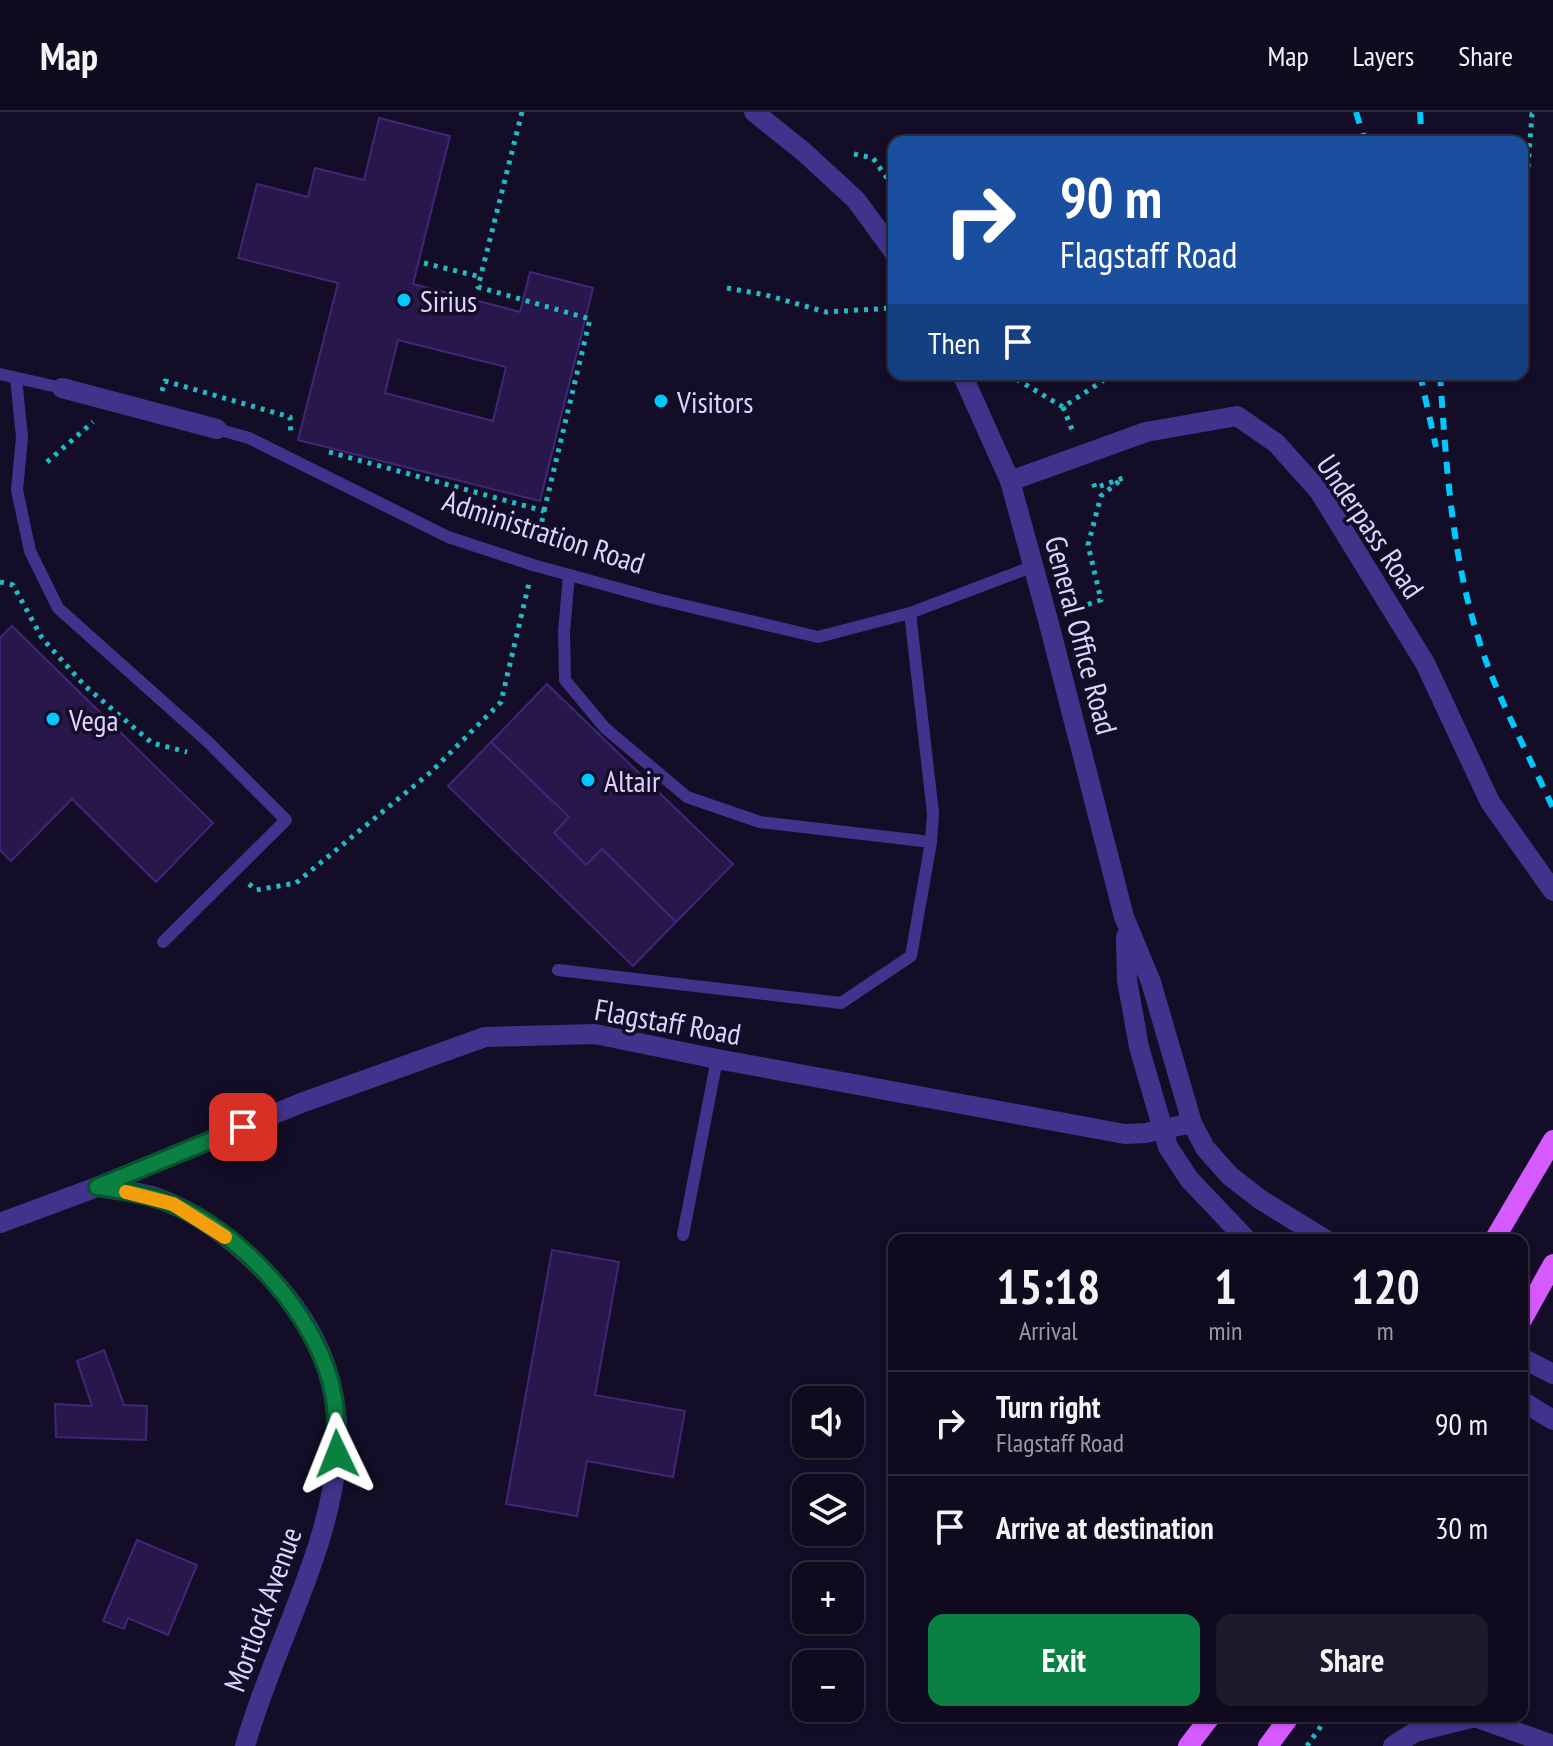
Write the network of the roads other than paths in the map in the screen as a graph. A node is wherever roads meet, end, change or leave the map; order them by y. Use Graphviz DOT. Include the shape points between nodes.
graph roads {
  1 [pos="754,112"];
  2 [pos="888,244"];
  3 [pos="0,374"];
  4 [pos="16,378"];
  5 [pos="965,380"];
  6 [pos="62,388"];
  7 [pos="217,429"];
  8 [pos="1010,481"];
  9 [pos="1034,566"];
  10 [pos="569,575"];
  11 [pos="910,613"];
  12 [pos="931,842"];
  13 [pos="1553,891"];
  14 [pos="1124,917"];
  15 [pos="163,942"];
  16 [pos="558,970"];
  17 [pos="717,1059"];
  18 [pos="1192,1123"];
  19 [pos="1162,1129"];
  20 [pos="1553,1140"];
  21 [pos="97,1187"];
  22 [pos="0,1223"];
  23 [pos="1241,1234"];
  24 [pos="1316,1234"];
  25 [pos="1498,1234"];
  26 [pos="683,1235"];
  27 [pos="1553,1264"];
  28 [pos="1528,1309"];
  29 [pos="1528,1361"];
  30 [pos="1553,1374"];
  31 [pos="1528,1405"];
  32 [pos="1553,1420"];
  33 [pos="1206,1722"];
  34 [pos="1286,1722"];
  35 [pos="1455,1722"];
  36 [pos="1489,1722"];
  37 [pos="1553,1745"];
  38 [pos="245,1746"];
  39 [pos="1188,1746"];
  40 [pos="1268,1746"];
  41 [pos="1393,1746"];
  1 -- 2 [label="street" via="856,200"];
  3 -- 4 [label="lane, Administration Road"];
  4 -- 6 [label="lane, Administration Road"];
  4 -- 15 [label="lane" via="22,437 17,490 30,551 58,608 207,741 286,820"];
  5 -- 8 [label="street, General Office Road"];
  6 -- 7 [label="street, Administration Road"];
  7 -- 10 [label="lane, Administration Road" via="249,438 448,537"];
  8 -- 9 [label="street, General Office Road"];
  8 -- 13 [label="street, Underpass Road" via="1146,432 1237,416 1276,443 1319,491 1425,663 1490,802"];
  9 -- 11 [label="lane, Administration Road"];
  9 -- 14 [label="street, General Office Road"];
  10 -- 11 [label="lane, Administration Road" via="818,637"];
  10 -- 12 [label="lane" via="565,680 605,728 687,797 760,822"];
  11 -- 12 [label="lane" via="933,813"];
  12 -- 16 [label="lane" via="911,956 841,1003"];
  14 -- 18 [label="street, General Office Road" via="1151,982"];
  14 -- 19 [label="street, General Office Road" via="1129,993"];
  17 -- 19 [label="street, Flagstaff Road" via="1111,1132"];
  17 -- 21 [label="street, Flagstaff Road" via="595,1034 485,1037 301,1103"];
  17 -- 26 [label="lane"];
  18 -- 19 [label="street, Flagstaff Road"];
  18 -- 24 [label="street" via="1205,1148 1230,1176"];
  19 -- 23 [label="street" via="1189,1179"];
  20 -- 25 [label="main road"];
  21 -- 22 [label="street, Flagstaff Road"];
  21 -- 38 [label="street, Mortlock Avenue" via="173,1204 237,1247 294,1306 329,1376 337,1454 330,1507"];
  27 -- 28 [label="main road"];
  29 -- 30 [label="street"];
  31 -- 32 [label="street"];
  33 -- 39 [label="main road"];
  34 -- 40 [label="main road"];
  35 -- 41 [label="street" via="1415,1732"];
  36 -- 37 [label="street"];
}
